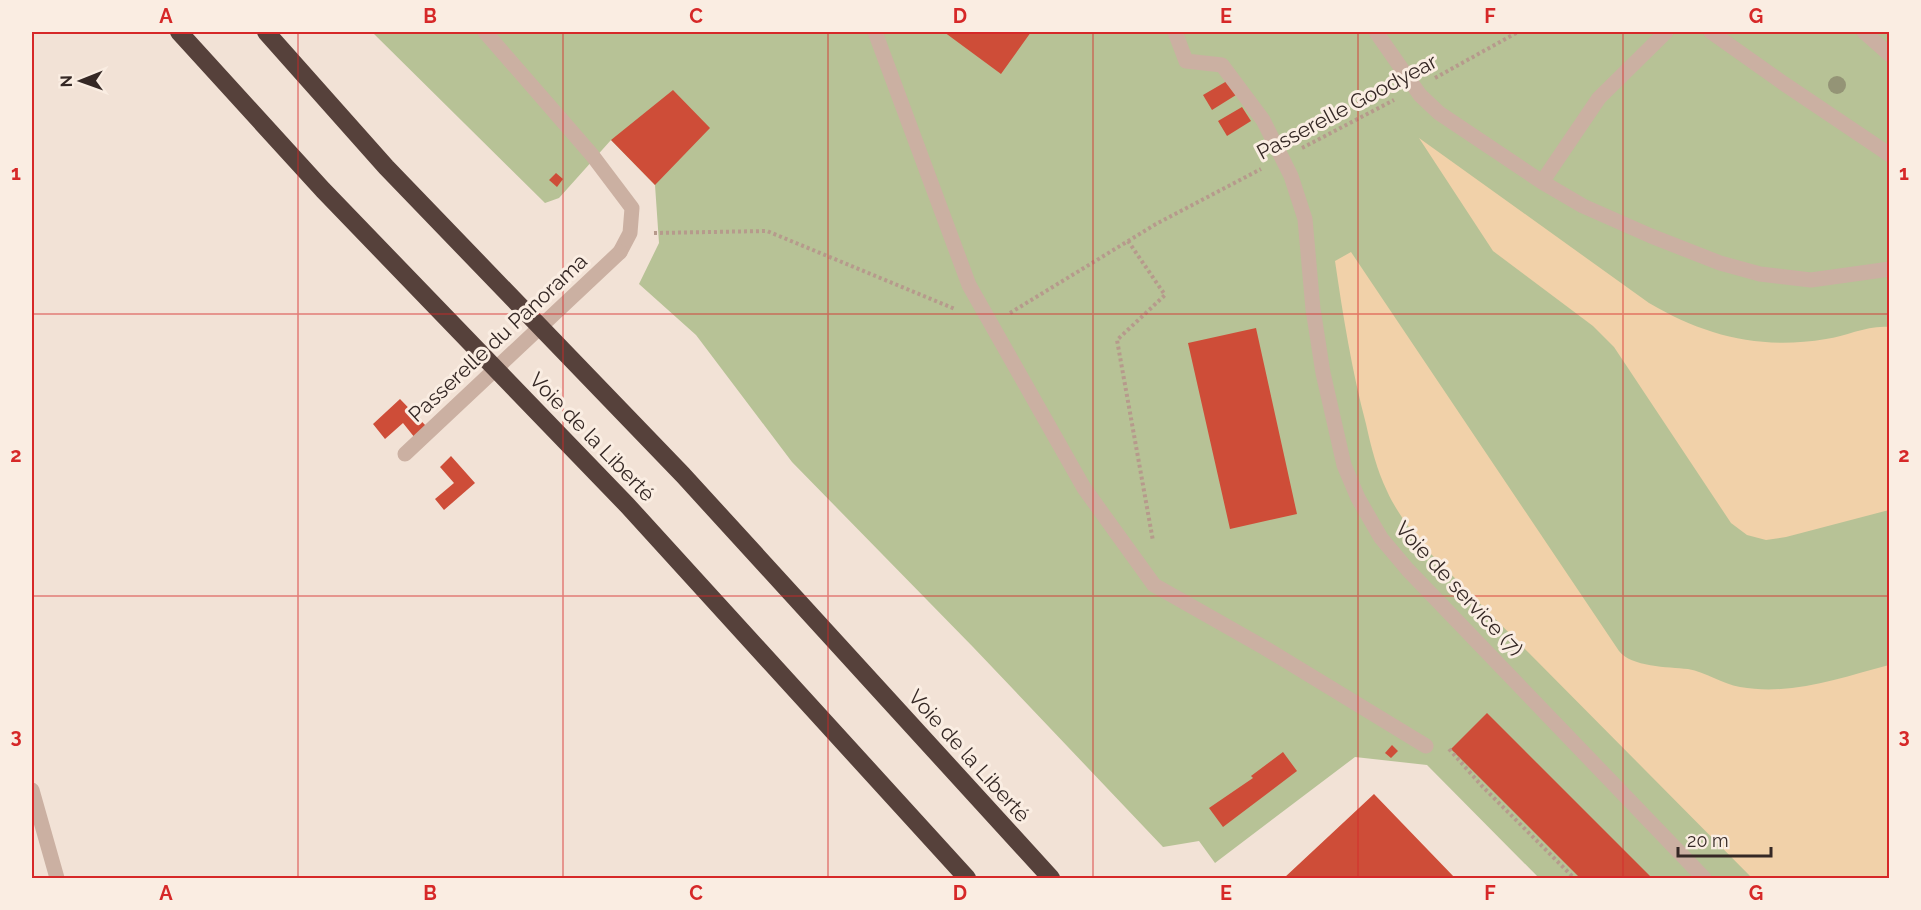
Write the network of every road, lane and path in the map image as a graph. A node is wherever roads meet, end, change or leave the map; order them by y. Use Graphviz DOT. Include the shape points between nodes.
graph roads {
  1 [pos="179,32"];
  2 [pos="266,32"];
  3 [pos="486,32"];
  4 [pos="875,32"];
  5 [pos="1175,32"];
  6 [pos="1376,32"];
  7 [pos="1517,32"];
  8 [pos="1666,32"];
  9 [pos="1711,32"];
  10 [pos="1864,32"];
  11 [pos="1890,55"];
  12 [pos="1433,80"];
  13 [pos="1401,96"];
  14 [pos="1295,152"];
  15 [pos="1890,155"];
  16 [pos="1264,168"];
  17 [pos="1542,182"];
  18 [pos="630,233"];
  19 [pos="1128,241"];
  20 [pos="1890,269"];
  21 [pos="991,324"];
  22 [pos="405,454"];
  23 [pos="1154,550"];
  24 [pos="1445,744"];
  25 [pos="1426,746"];
  26 [pos="32,790"];
  27 [pos="57,879"];
  28 [pos="967,879"];
  29 [pos="1051,879"];
  30 [pos="1574,879"];
  31 [pos="1704,879"];
  1 -- 28 [label="highway, Voie de la Liberté" via="323,190 627,505"];
  2 -- 29 [label="highway, Voie de la Liberté" via="386,167 683,476"];
  3 -- 18 [label="street" via="592,154 632,208"];
  4 -- 21 [label="street" via="969,285"];
  5 -- 31 [label="street, Voie de service (7)" via="1186,62 1222,65 1263,120 1291,176 1305,219 1323,373 1344,465 1381,538"];
  6 -- 17 [label="street" via="1430,105"];
  7 -- 12 [label="path, Passerelle Goodyear"];
  8 -- 17 [label="street" via="1599,98"];
  9 -- 15 [label="street"];
  10 -- 11 [label="street"];
  13 -- 14 [label="path, Passerelle Goodyear"];
  16 -- 19 [label="path, Passerelle Goodyear"];
  17 -- 20 [label="street" via="1583,206 1651,236 1760,274 1811,280"];
  18 -- 21 [label="path" via="767,231"];
  18 -- 22 [label="street, Passerelle du Panorama" via="620,252"];
  19 -- 21 [label="path, Passerelle Goodyear"];
  19 -- 23 [label="path" via="1165,295 1117,340"];
  21 -- 25 [label="street" via="1084,488 1154,585"];
  24 -- 30 [label="path"];
  26 -- 27 [label="street"];
}
